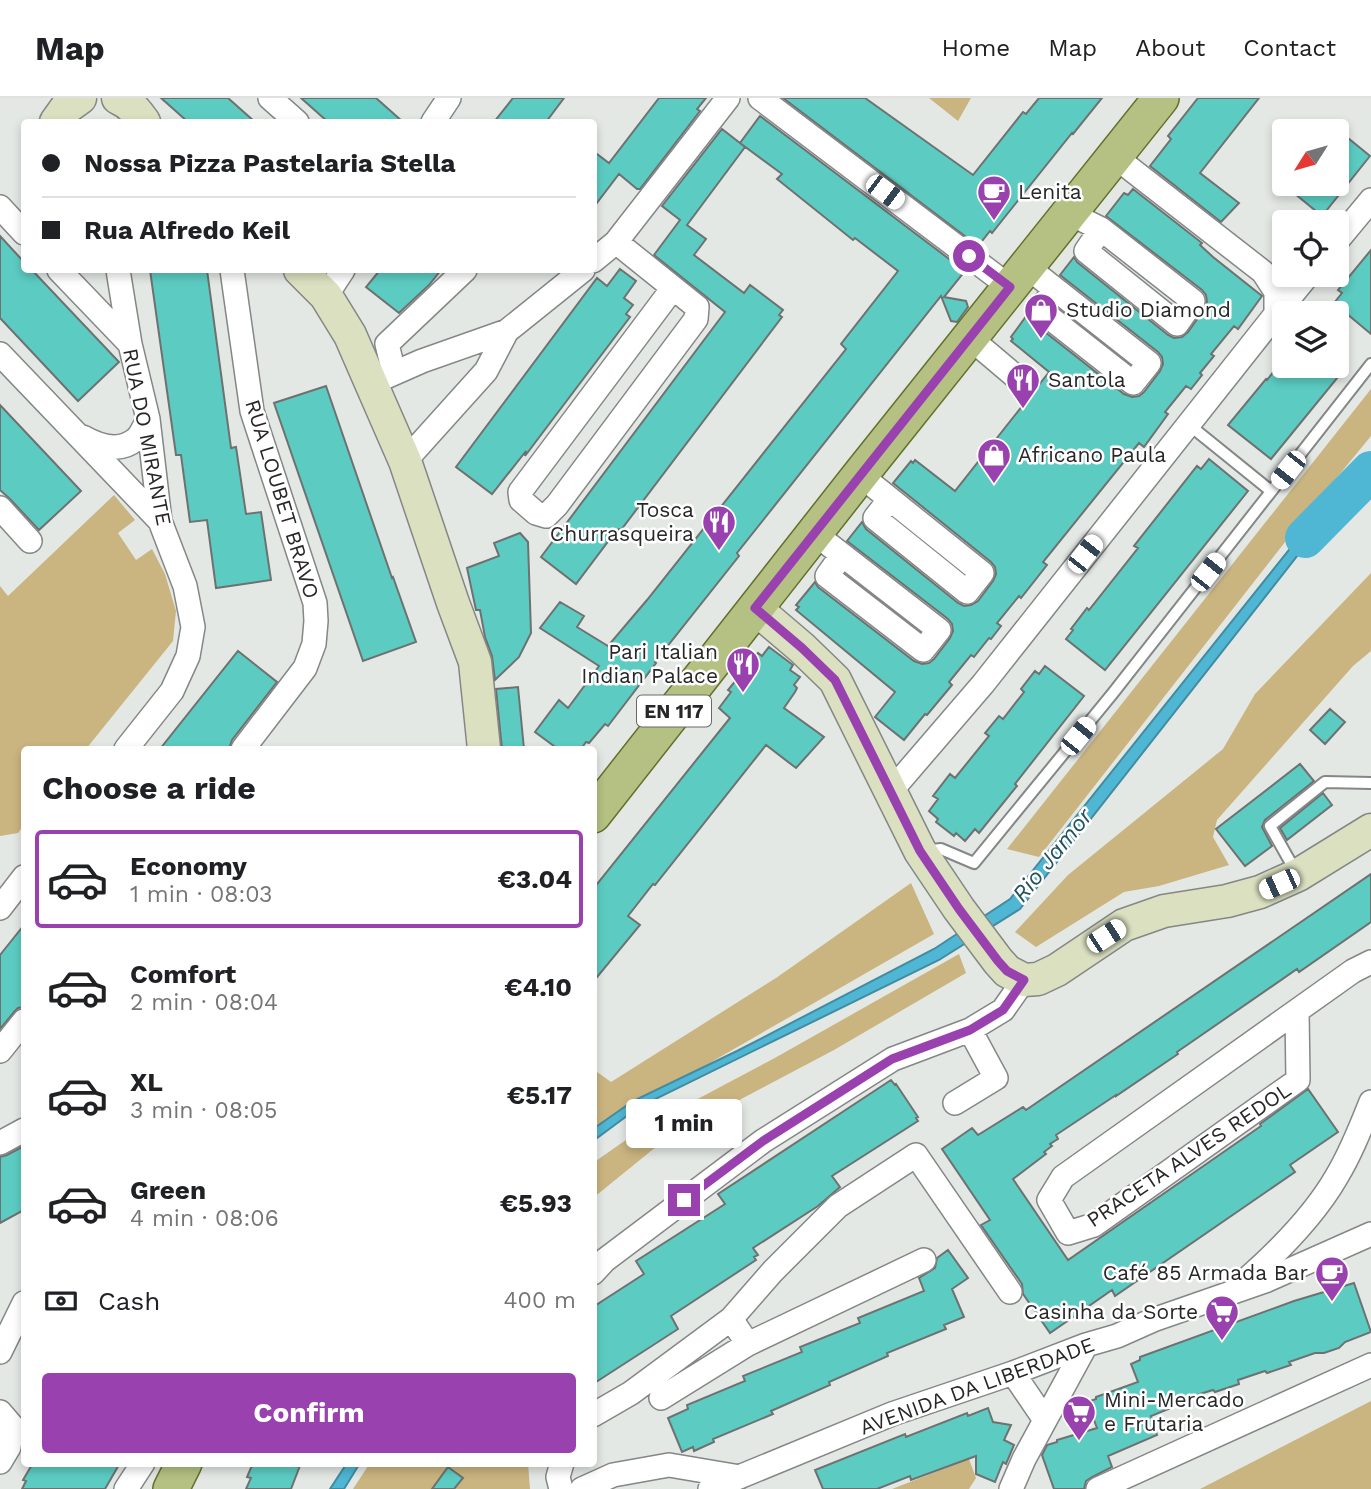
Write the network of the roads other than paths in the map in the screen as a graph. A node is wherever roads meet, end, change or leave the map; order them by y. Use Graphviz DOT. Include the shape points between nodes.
graph roads {
  1 [pos="80,98"];
  2 [pos="118,98"];
  3 [pos="270,98"];
  4 [pos="729,98"];
  5 [pos="760,98"];
  6 [pos="1161,98"];
  7 [pos="57,114"];
  8 [pos="142,119"];
  9 [pos="294,119"];
  10 [pos="1114,156"];
  11 [pos="1371,200"];
  12 [pos="0,208"];
  13 [pos="1069,213"];
  14 [pos="1349,227"];
  15 [pos="1101,229"];
  16 [pos="21,230"];
  17 [pos="616,242"];
  18 [pos="597,258"];
  19 [pos="62,273"];
  20 [pos="118,273"];
  21 [pos="232,273"];
  22 [pos="303,273"];
  23 [pos="341,273"];
  24 [pos="462,273"];
  25 [pos="579,273"];
  26 [pos="1018,277"];
  27 [pos="1298,287"];
  28 [pos="673,288"];
  29 [pos="1055,289"];
  30 [pos="326,296"];
  31 [pos="1276,301"];
  32 [pos="1287,301"];
  33 [pos="1272,319"];
  34 [pos="508,331"];
  35 [pos="970,338"];
  36 [pos="130,344"];
  37 [pos="474,344"];
  38 [pos="0,354"];
  39 [pos="1371,364"];
  40 [pos="486,371"];
  41 [pos="383,378"];
  42 [pos="1021,382"];
  43 [pos="148,419"];
  44 [pos="1188,424"];
  45 [pos="72,430"];
  46 [pos="405,461"];
  47 [pos="860,475"];
  48 [pos="1271,491"];
  49 [pos="890,499"];
  50 [pos="0,508"];
  51 [pos="160,521"];
  52 [pos="814,533"];
  53 [pos="30,541"];
  54 [pos="842,555"];
  55 [pos="453,603"];
  56 [pos="755,608"];
  57 [pos="128,746"];
  58 [pos="245,746"];
  59 [pos="471,746"];
  60 [pos="484,746"];
  61 [pos="1371,783"];
  62 [pos="891,791"];
  63 [pos="597,810"];
  64 [pos="1371,830"];
  65 [pos="920,851"];
  66 [pos="1298,875"];
  67 [pos="21,881"];
  68 [pos="0,908"];
  69 [pos="1371,962"];
  70 [pos="1024,980"];
  71 [pos="1297,1011"];
  72 [pos="21,1025"];
  73 [pos="970,1030"];
  74 [pos="0,1051"];
  75 [pos="1371,1102"];
  76 [pos="955,1103"];
  77 [pos="21,1132"];
  78 [pos="0,1143"];
  79 [pos="1371,1234"];
  80 [pos="924,1260"];
  81 [pos="597,1269"];
  82 [pos="1234,1291"];
  83 [pos="1010,1292"];
  84 [pos="21,1309"];
  85 [pos="731,1320"];
  86 [pos="748,1344"];
  87 [pos="1086,1345"];
  88 [pos="0,1352"];
  89 [pos="1371,1365"];
  90 [pos="1013,1373"];
  91 [pos="661,1398"];
  92 [pos="0,1412"];
  93 [pos="597,1413"];
  94 [pos="1045,1420"];
  95 [pos="0,1462"];
  96 [pos="140,1467"];
  97 [pos="182,1467"];
  98 [pos="561,1467"];
  99 [pos="740,1476"];
  100 [pos="126,1489"];
  101 [pos="171,1489"];
  102 [pos="561,1489"];
  103 [pos="582,1489"];
  104 [pos="709,1489"];
  105 [pos="1011,1489"];
  106 [pos="1098,1489"];
  1 -- 7 [label="street"];
  2 -- 8 [label="street"];
  3 -- 9 [label="street"];
  4 -- 17 [label="street"];
  5 -- 26 [label="street"];
  6 -- 10 [label="main road, EN 117"];
  10 -- 13 [label="main road, EN 117"];
  10 -- 31 [label="street" via="1263,272 1276,292"];
  11 -- 14 [label="street"];
  12 -- 16 [label="street"];
  13 -- 15 [label="street"];
  13 -- 26 [label="main road, EN 117"];
  15 -- 15 [label="street" via="1086,251 1177,324 1193,301"];
  17 -- 18 [label="street"];
  17 -- 28 [label="street"];
  19 -- 36 [label="street"];
  20 -- 36 [label="street, RUA DO MIRANTE"];
  21 -- 58 [label="street, RUA LOUBET BRAVO" via="252,411 315,603 316,621 305,668"];
  22 -- 30 [label="street"];
  23 -- 30 [label="street"];
  24 -- 41 [label="street" via="387,344"];
  25 -- 34 [label="street"];
  26 -- 29 [label="street"];
  26 -- 35 [label="main road, EN 117"];
  27 -- 32 [label="street"];
  28 -- 28 [label="street" via="520,492 521,500 536,513 546,516 556,505 696,319 697,307"];
  29 -- 29 [label="street" via="1040,310 1133,383 1149,363"];
  30 -- 41 [label="street"];
  33 -- 44 [label="street"];
  34 -- 37 [label="street"];
  34 -- 40 [label="street"];
  35 -- 42 [label="street"];
  35 -- 47 [label="main road, EN 117"];
  36 -- 43 [label="street, RUA DO MIRANTE"];
  37 -- 40 [label="street" via="483,350"];
  37 -- 41 [label="street"];
  38 -- 45 [label="street"];
  39 -- 48 [label="lane"];
  40 -- 46 [label="street"];
  41 -- 46 [label="street"];
  43 -- 45 [label="street" via="138,438 121,447 97,445"];
  43 -- 51 [label="street, RUA DO MIRANTE"];
  44 -- 48 [label="lane"];
  44 -- 62 [label="street" via="983,684"];
  45 -- 51 [label="street"];
  46 -- 55 [label="street"];
  47 -- 49 [label="street"];
  47 -- 52 [label="main road, EN 117"];
  48 -- 65 [label="lane" via="974,863 941,849"];
  50 -- 53 [label="street"];
  51 -- 57 [label="street, RUA DO MIRANTE" via="185,586 193,627 188,656 172,691"];
  52 -- 54 [label="street"];
  52 -- 56 [label="main road, EN 117"];
  54 -- 54 [label="street" via="939,630 923,650 827,576"];
  55 -- 59 [label="street"];
  55 -- 60 [label="street" via="475,662"];
  56 -- 62 [label="street" via="835,680"];
  56 -- 63 [label="main road, EN 117"];
  61 -- 66 [label="lane" via="1325,782 1269,826"];
  62 -- 65 [label="street"];
  64 -- 66 [label="street"];
  65 -- 70 [label="street" via="986,946 1007,971"];
  66 -- 70 [label="street" via="1260,892 1164,911 1124,925 1057,970"];
  67 -- 68 [label="street"];
  69 -- 71 [label="street, PRACETA ALVES REDOL"];
  70 -- 73 [label="street" via="1003,1010"];
  71 -- 71 [label="street, PRACETA ALVES REDOL" via="1063,1177 1049,1200 1068,1233 1094,1225 1298,1080"];
  72 -- 74 [label="street"];
  73 -- 76 [label="street" via="996,1078"];
  73 -- 81 [label="street" via="892,1059 763,1141"];
  75 -- 82 [label="street" via="1337,1176 1319,1202"];
  77 -- 78 [label="street"];
  79 -- 82 [label="street, AVENIDA DA LIBERDADE"];
  80 -- 86 [label="street"];
  82 -- 87 [label="street, AVENIDA DA LIBERDADE"];
  83 -- 85 [label="street" via="916,1155 838,1206"];
  84 -- 88 [label="street"];
  85 -- 86 [label="street"];
  85 -- 93 [label="street"];
  86 -- 91 [label="street"];
  87 -- 90 [label="street, AVENIDA DA LIBERDADE"];
  87 -- 94 [label="street"];
  89 -- 106 [label="street"];
  90 -- 94 [label="street"];
  90 -- 99 [label="street, AVENIDA DA LIBERDADE"];
  92 -- 95 [label="street" via="12,1426 9,1447"];
  94 -- 105 [label="street"];
  96 -- 100 [label="street"];
  97 -- 101 [label="main road"];
  98 -- 102 [label="street"];
  99 -- 103 [label="street" via="669,1465 613,1475"];
  99 -- 104 [label="street, AVENIDA DA LIBERDADE"];
}
